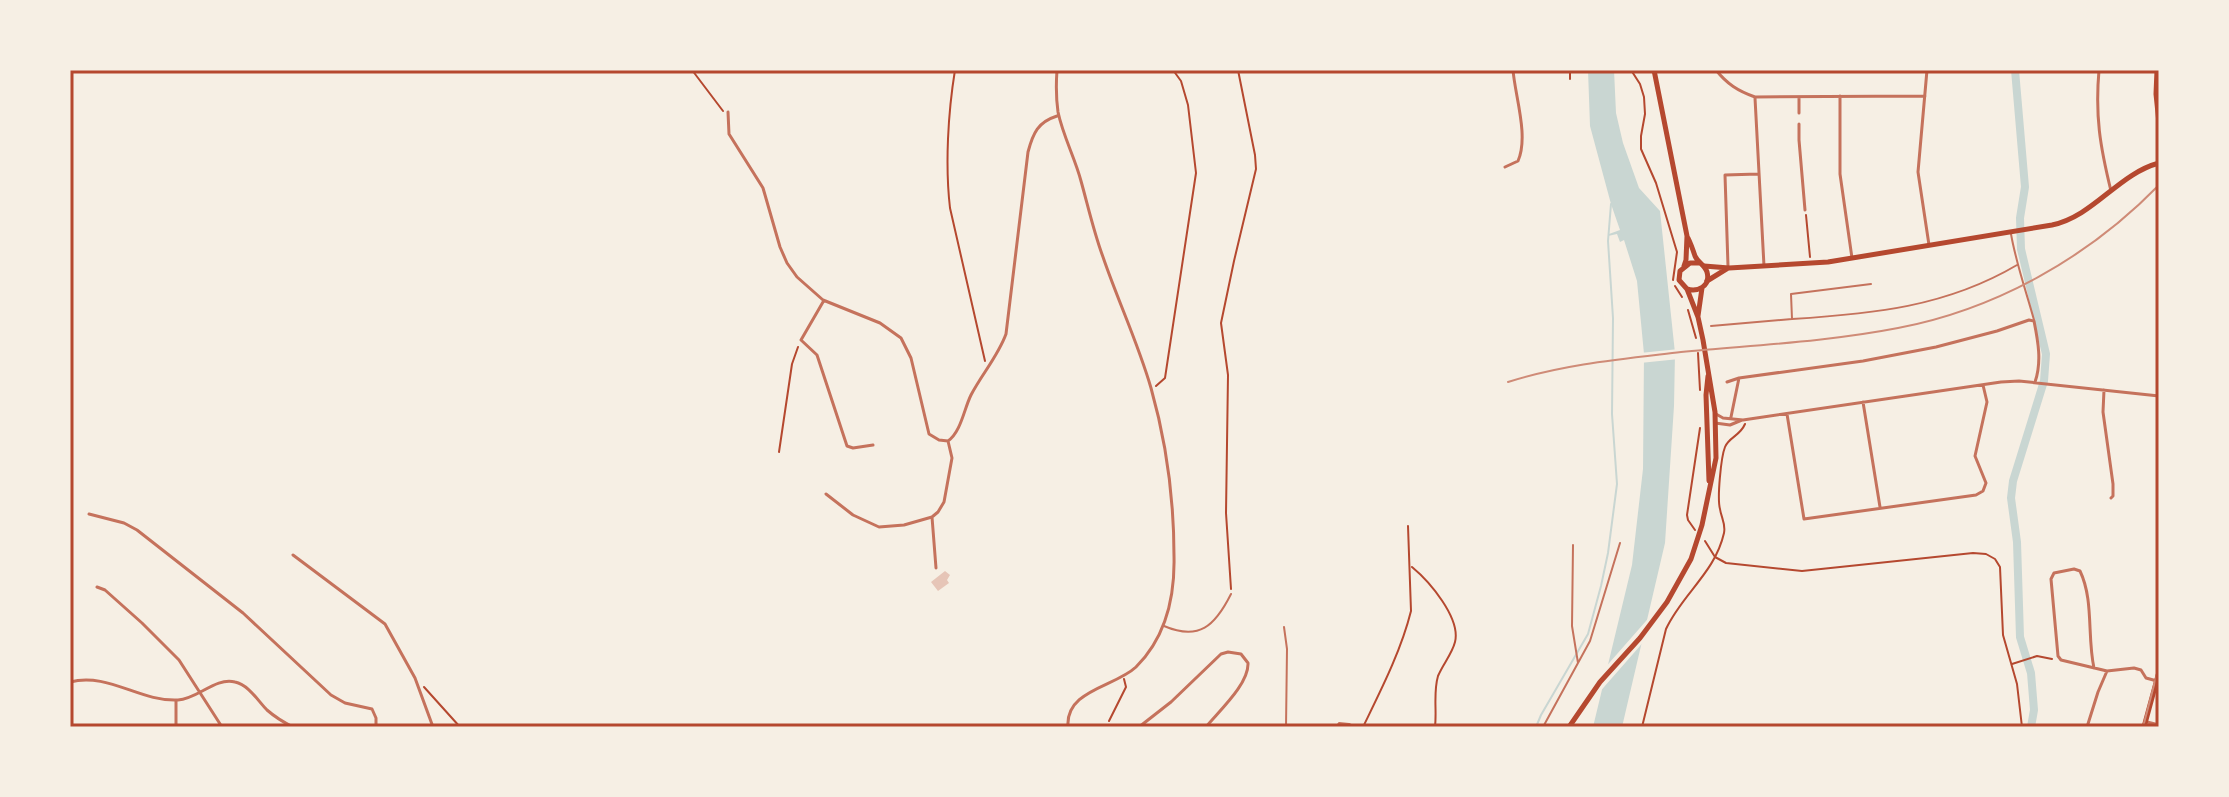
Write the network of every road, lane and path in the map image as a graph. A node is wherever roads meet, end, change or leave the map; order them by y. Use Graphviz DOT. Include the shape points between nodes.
graph roads {
  1 [pos="692,70"];
  2 [pos="955,70"];
  3 [pos="1057,70"];
  4 [pos="1173,70"];
  5 [pos="1238,70"];
  6 [pos="1513,70"];
  7 [pos="1570,70"];
  8 [pos="1631,70"];
  9 [pos="1654,70"];
  10 [pos="1716,70"];
  11 [pos="1927,70"];
  12 [pos="2099,70"];
  13 [pos="2157,70"];
  14 [pos="1570,79"];
  15 [pos="1840,96"];
  16 [pos="1925,96"];
  17 [pos="1755,97"];
  18 [pos="1799,97"];
  19 [pos="728,112"];
  20 [pos="1799,113"];
  21 [pos="1059,115"];
  22 [pos="2159,123"];
  23 [pos="1799,124"];
  24 [pos="2159,163"];
  25 [pos="1505,167"];
  26 [pos="1758,174"];
  27 [pos="2111,191"];
  28 [pos="1805,210"];
  29 [pos="2011,233"];
  30 [pos="1687,236"];
  31 [pos="1929,245"];
  32 [pos="1810,258"];
  33 [pos="1852,258"];
  34 [pos="1701,264"];
  35 [pos="2017,265"];
  36 [pos="1684,266"];
  37 [pos="1764,266"];
  38 [pos="1729,268"];
  39 [pos="1707,281"];
  40 [pos="1871,284"];
  41 [pos="1702,288"];
  42 [pos="1687,289"];
  43 [pos="823,300"];
  44 [pos="1698,317"];
  45 [pos="1792,319"];
  46 [pos="2034,321"];
  47 [pos="1711,326"];
  48 [pos="801,340"];
  49 [pos="987,370"];
  50 [pos="1708,374"];
  51 [pos="1739,378"];
  52 [pos="1727,382"];
  53 [pos="2037,383"];
  54 [pos="1983,385"];
  55 [pos="1151,389"];
  56 [pos="2104,390"];
  57 [pos="1700,395"];
  58 [pos="2159,396"];
  59 [pos="1863,402"];
  60 [pos="1715,412"];
  61 [pos="1706,414"];
  62 [pos="1787,414"];
  63 [pos="1731,419"];
  64 [pos="1745,419"];
  65 [pos="1701,421"];
  66 [pos="1715,423"];
  67 [pos="948,441"];
  68 [pos="873,445"];
  69 [pos="779,452"];
  70 [pos="1710,486"];
  71 [pos="826,494"];
  72 [pos="2111,498"];
  73 [pos="1880,507"];
  74 [pos="89,514"];
  75 [pos="932,517"];
  76 [pos="1408,526"];
  77 [pos="1697,533"];
  78 [pos="1705,542"];
  79 [pos="1620,543"];
  80 [pos="1573,545"];
  81 [pos="293,555"];
  82 [pos="1715,557"];
  83 [pos="1410,566"];
  84 [pos="936,568"];
  85 [pos="97,587"];
  86 [pos="1231,594"];
  87 [pos="1163,626"];
  88 [pos="1284,627"];
  89 [pos="2061,660"];
  90 [pos="1578,663"];
  91 [pos="2012,664"];
  92 [pos="2094,668"];
  93 [pos="2107,671"];
  94 [pos="2159,672"];
  95 [pos="1123,676"];
  96 [pos="2157,681"];
  97 [pos="70,682"];
  98 [pos="425,687"];
  99 [pos="201,693"];
  100 [pos="176,700"];
  101 [pos="1109,721"];
  102 [pos="1068,724"];
  103 [pos="2145,724"];
  104 [pos="2159,725"];
  105 [pos="176,727"];
  106 [pos="222,727"];
  107 [pos="293,727"];
  108 [pos="376,727"];
  109 [pos="433,727"];
  110 [pos="460,727"];
  111 [pos="1139,727"];
  112 [pos="1206,727"];
  113 [pos="1286,727"];
  114 [pos="1336,727"];
  115 [pos="1355,727"];
  116 [pos="1363,727"];
  117 [pos="1435,727"];
  118 [pos="1543,727"];
  119 [pos="1569,727"];
  120 [pos="1642,727"];
  121 [pos="2022,727"];
  122 [pos="2087,727"];
  1 -- 19 [label="path"];
  2 -- 49 [label="path" via="948,191"];
  3 -- 21 [label="street"];
  4 -- 55 [label="path" via="1188,105 1196,173 1165,378"];
  5 -- 86 [label="path" via="1256,169 1221,323 1228,375"];
  6 -- 25 [label="street" via="1522,150 1518,161"];
  7 -- 14 [label="path"];
  8 -- 57 [label="path" via="1644,97 1641,149 1677,252 1673,284 1687,304 1698,346"];
  9 -- 30 [label="main road"];
  10 -- 17 [label="street" via="1737,90"];
  11 -- 16 [label="street"];
  12 -- 27 [label="street" via="2098,131"];
  13 -- 22 [label="main road"];
  15 -- 16 [label="street"];
  15 -- 18 [label="street"];
  15 -- 33 [label="street" via="1840,174"];
  16 -- 31 [label="street" via="1918,172"];
  17 -- 18 [label="street"];
  17 -- 26 [label="street"];
  18 -- 20 [label="street"];
  19 -- 43 [label="street" via="729,134 759,178 787,263"];
  21 -- 49 [label="street" via="1041,123 1031,139 1006,334"];
  21 -- 55 [label="street" via="1101,253"];
  23 -- 28 [label="street"];
  24 -- 27 [label="main road"];
  26 -- 37 [label="street"];
  26 -- 38 [label="street" via="1725,175"];
  27 -- 29 [label="main road" via="2068,221"];
  28 -- 32 [label="path"];
  29 -- 31 [label="main road"];
  29 -- 35 [label="lane"];
  30 -- 34 [label="main road"];
  30 -- 36 [label="main road"];
  31 -- 33 [label="main road"];
  33 -- 37 [label="main road"];
  34 -- 36 [label="main road"];
  34 -- 38 [label="main road"];
  34 -- 39 [label="main road"];
  35 -- 45 [label="lane" via="1969,288 1901,309"];
  35 -- 46 [label="lane"];
  36 -- 42 [label="main road" via="1679,277"];
  37 -- 38 [label="main road"];
  38 -- 39 [label="main road"];
  39 -- 41 [label="main road"];
  40 -- 45 [label="lane" via="1791,294"];
  41 -- 42 [label="main road"];
  41 -- 44 [label="main road"];
  42 -- 44 [label="main road"];
  43 -- 48 [label="street"];
  43 -- 67 [label="street" via="880,323 901,338 929,434"];
  44 -- 50 [label="main road"];
  45 -- 47 [label="lane"];
  46 -- 51 [label="street" via="1936,347"];
  46 -- 53 [label="street"];
  48 -- 68 [label="street" via="817,355 847,446"];
  48 -- 69 [label="path" via="792,364"];
  49 -- 67 [label="street"];
  50 -- 60 [label="main road"];
  50 -- 61 [label="main road"];
  51 -- 52 [label="street"];
  51 -- 63 [label="street"];
  53 -- 54 [label="street"];
  53 -- 56 [label="street"];
  54 -- 59 [label="street"];
  54 -- 73 [label="street" via="1987,402 1975,456 1985,477 1983,491"];
  55 -- 87 [label="street" via="1166,455 1174,555 1172,601"];
  56 -- 58 [label="street"];
  56 -- 72 [label="street"];
  59 -- 62 [label="street"];
  59 -- 73 [label="street"];
  60 -- 63 [label="street"];
  60 -- 66 [label="main road"];
  61 -- 66 [label="main road"];
  61 -- 70 [label="main road"];
  62 -- 64 [label="street"];
  62 -- 73 [label="street" via="1803,519"];
  63 -- 64 [label="street"];
  64 -- 66 [label="street"];
  64 -- 82 [label="path" via="1740,434 1725,446 1719,507 1725,530"];
  65 -- 77 [label="path" via="1687,515"];
  66 -- 70 [label="main road"];
  67 -- 75 [label="street" via="952,458 944,502"];
  70 -- 119 [label="main road" via="1693,552 1676,587"];
  71 -- 75 [label="street" via="879,527"];
  74 -- 108 [label="street" via="137,530 243,613 331,695 372,709"];
  75 -- 84 [label="street"];
  76 -- 83 [label="path"];
  78 -- 82 [label="path"];
  79 -- 90 [label="lane" via="1590,641"];
  80 -- 90 [label="lane" via="1572,626"];
  81 -- 109 [label="street" via="385,624 415,678"];
  82 -- 91 [label="path" via="1726,563 1802,571 1986,554 2000,567 2003,635"];
  82 -- 120 [label="path" via="1666,629"];
  83 -- 116 [label="path" via="1408,625"];
  83 -- 117 [label="path" via="1426,579 1456,633 1435,690"];
  85 -- 99 [label="street" via="158,638"];
  86 -- 87 [label="lane" via="1212,624 1200,631"];
  87 -- 95 [label="street" via="1152,648"];
  88 -- 113 [label="lane"];
  89 -- 91 [label="path" via="2037,656"];
  89 -- 92 [label="street"];
  89 -- 92 [label="street" via="2051,579 2054,573 2074,569 2084,579"];
  90 -- 118 [label="lane"];
  91 -- 121 [label="path"];
  92 -- 93 [label="street"];
  93 -- 96 [label="street" via="2134,668"];
  93 -- 122 [label="street"];
  94 -- 96 [label="main road"];
  95 -- 101 [label="path" via="1126,687"];
  95 -- 102 [label="street" via="1074,705"];
  96 -- 103 [label="main road"];
  97 -- 100 [label="street" via="97,680"];
  98 -- 110 [label="path"];
  99 -- 100 [label="street"];
  99 -- 106 [label="street"];
  99 -- 107 [label="street" via="233,681"];
  100 -- 105 [label="street"];
  103 -- 104 [label="street"];
  111 -- 112 [label="street" via="1221,654 1241,654 1248,663 1247,675"];
  114 -- 115 [label="lane"];
}
